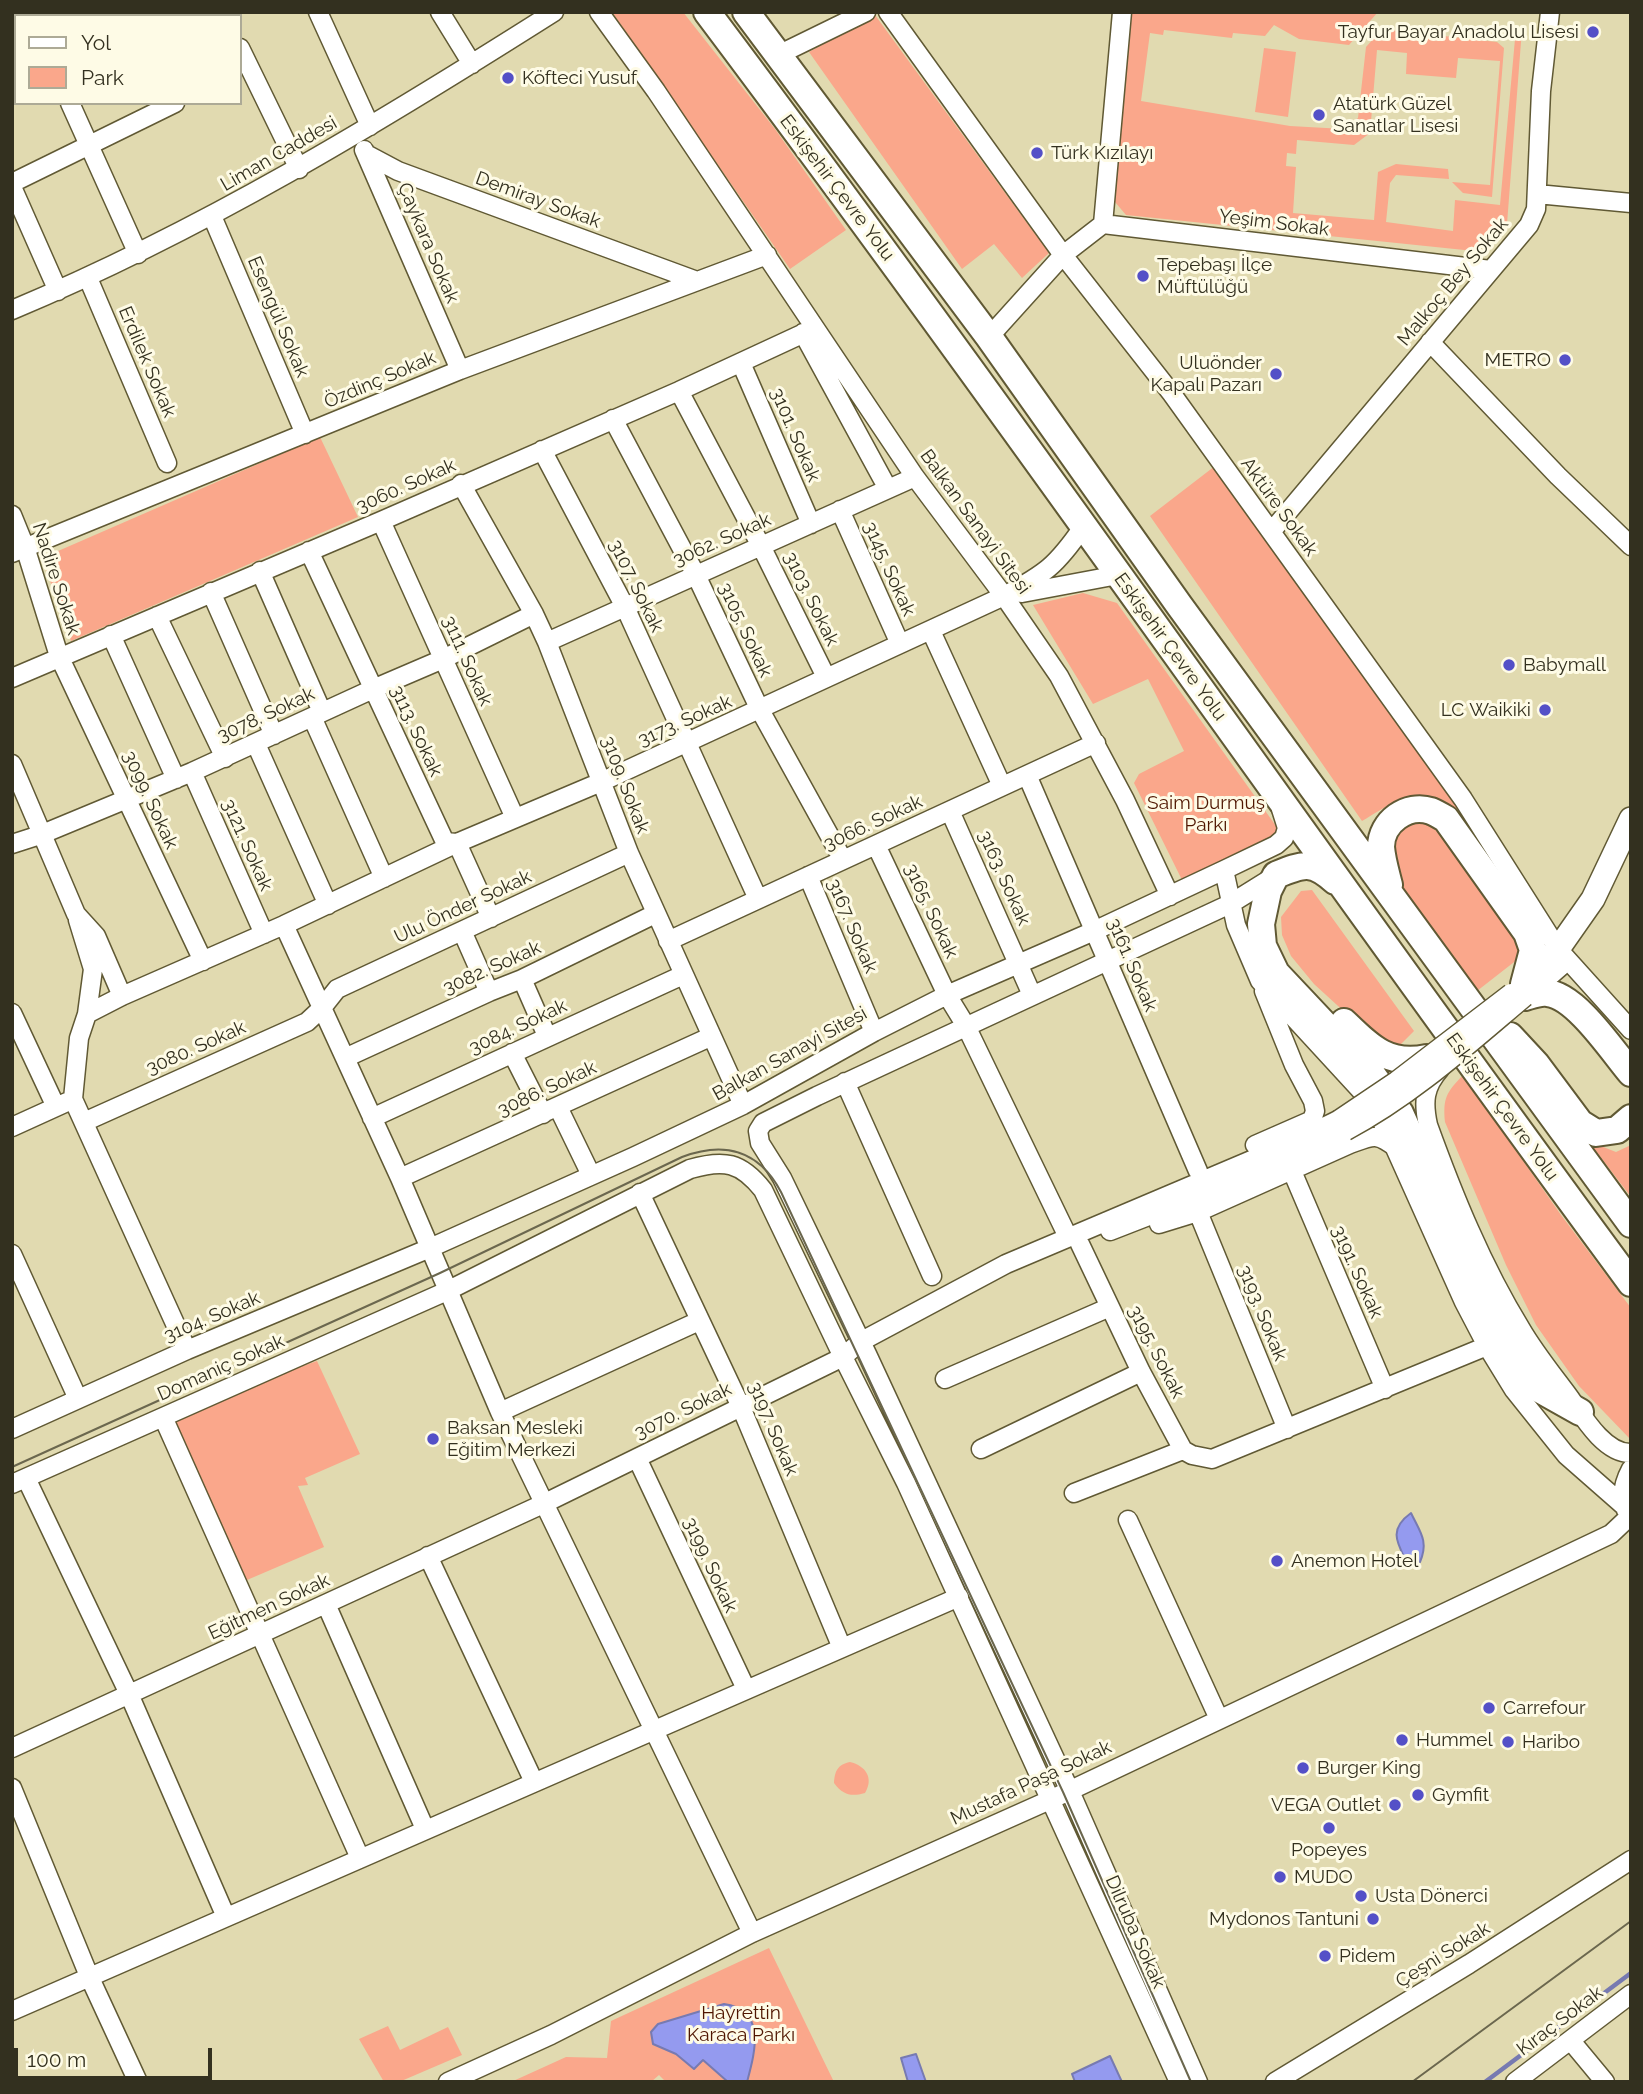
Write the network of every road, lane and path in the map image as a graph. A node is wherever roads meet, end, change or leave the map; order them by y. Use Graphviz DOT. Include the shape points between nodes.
graph roads {
  1 [pos="318,12"];
  2 [pos="440,12"];
  3 [pos="554,12"];
  4 [pos="599,12"];
  5 [pos="707,12"];
  6 [pos="746,12"];
  7 [pos="866,12"];
  8 [pos="888,12"];
  9 [pos="1122,12"];
  10 [pos="1550,12"];
  11 [pos="778,55"];
  12 [pos="472,64"];
  13 [pos="244,69"];
  14 [pos="71,105"];
  15 [pos="171,105"];
  16 [pos="364,130"];
  17 [pos="88,147"];
  18 [pos="366,154"];
  19 [pos="299,169"];
  20 [pos="12,185"];
  21 [pos="1536,194"];
  22 [pos="1631,203"];
  23 [pos="212,216"];
  24 [pos="1103,224"];
  25 [pos="30,227"];
  26 [pos="12,234"];
  27 [pos="138,254"];
  28 [pos="767,254"];
  29 [pos="1063,255"];
  30 [pos="1491,270"];
  31 [pos="88,278"];
  32 [pos="697,281"];
  33 [pos="58,291"];
  34 [pos="12,310"];
  35 [pos="809,330"];
  36 [pos="989,337"];
  37 [pos="1430,342"];
  38 [pos="741,363"];
  39 [pos="460,370"];
  40 [pos="679,391"];
  41 [pos="613,419"];
  42 [pos="305,434"];
  43 [pos="542,450"];
  44 [pos="167,463"];
  45 [pos="915,477"];
  46 [pos="461,484"];
  47 [pos="888,489"];
  48 [pos="840,510"];
  49 [pos="12,515"];
  50 [pos="381,521"];
  51 [pos="811,524"];
  52 [pos="1083,527"];
  53 [pos="1271,532"];
  54 [pos="761,546"];
  55 [pos="1631,546"];
  56 [pos="19,550"];
  57 [pos="309,551"];
  58 [pos="260,571"];
  59 [pos="696,575"];
  60 [pos="1118,575"];
  61 [pos="211,592"];
  62 [pos="1004,596"];
  63 [pos="625,607"];
  64 [pos="534,614"];
  65 [pos="157,616"];
  66 [pos="931,631"];
  67 [pos="111,635"];
  68 [pos="547,642"];
  69 [pos="900,644"];
  70 [pos="58,656"];
  71 [pos="443,659"];
  72 [pos="826,677"];
  73 [pos="12,678"];
  74 [pos="373,688"];
  75 [pos="760,710"];
  76 [pos="317,714"];
  77 [pos="274,735"];
  78 [pos="686,742"];
  79 [pos="1096,743"];
  80 [pos="256,744"];
  81 [pos="225,758"];
  82 [pos="12,764"];
  83 [pos="1027,775"];
  84 [pos="184,776"];
  85 [pos="601,782"];
  86 [pos="1002,786"];
  87 [pos="1275,793"];
  88 [pos="126,800"];
  89 [pos="950,811"];
  90 [pos="515,818"];
  91 [pos="1631,819"];
  92 [pos="40,835"];
  93 [pos="457,843"];
  94 [pos="12,844"];
  95 [pos="876,845"];
  96 [pos="629,853"];
  97 [pos="843,860"];
  98 [pos="1224,870"];
  99 [pos="808,876"];
  100 [pos="1276,876"];
  101 [pos="384,878"];
  102 [pos="1344,890"];
  103 [pos="1170,896"];
  104 [pos="1392,897"];
  105 [pos="758,899"];
  106 [pos="1230,904"];
  107 [pos="328,905"];
  108 [pos="76,914"];
  109 [pos="656,914"];
  110 [pos="491,918"];
  111 [pos="284,925"];
  112 [pos="462,931"];
  113 [pos="1094,931"];
  114 [pos="264,934"];
  115 [pos="668,941"];
  116 [pos="1563,955"];
  117 [pos="203,961"];
  118 [pos="1107,961"];
  119 [pos="1019,963"];
  120 [pos="683,975"];
  121 [pos="522,979"];
  122 [pos="1260,981"];
  123 [pos="1520,991"];
  124 [pos="489,992"];
  125 [pos="947,995"];
  126 [pos="1032,995"];
  127 [pos="122,996"];
  128 [pos="1465,998"];
  129 [pos="322,1008"];
  130 [pos="12,1013"];
  131 [pos="87,1014"];
  132 [pos="966,1026"];
  133 [pos="1631,1030"];
  134 [pos="874,1032"];
  135 [pos="547,1036"];
  136 [pos="710,1037"];
  137 [pos="512,1053"];
  138 [pos="345,1058"];
  139 [pos="1434,1063"];
  140 [pos="1631,1073"];
  141 [pos="845,1083"];
  142 [pos="73,1099"];
  143 [pos="743,1105"];
  144 [pos="56,1107"];
  145 [pos="550,1110"];
  146 [pos="372,1118"];
  147 [pos="1631,1118"];
  148 [pos="84,1122"];
  149 [pos="1342,1125"];
  150 [pos="12,1127"];
  151 [pos="1395,1147"];
  152 [pos="724,1163"];
  153 [pos="1198,1171"];
  154 [pos="1292,1171"];
  155 [pos="591,1175"];
  156 [pos="400,1178"];
  157 [pos="640,1193"];
  158 [pos="1131,1209"];
  159 [pos="1198,1212"];
  160 [pos="1631,1224"];
  161 [pos="1118,1227"];
  162 [pos="1074,1240"];
  163 [pos="430,1248"];
  164 [pos="12,1254"];
  165 [pos="932,1276"];
  166 [pos="1631,1283"];
  167 [pos="447,1291"];
  168 [pos="1110,1307"];
  169 [pos="699,1321"];
  170 [pos="1487,1346"];
  171 [pos="864,1348"];
  172 [pos="187,1350"];
  173 [pos="843,1357"];
  174 [pos="1141,1372"];
  175 [pos="945,1379"];
  176 [pos="1385,1389"];
  177 [pos="78,1399"];
  178 [pos="741,1406"];
  179 [pos="500,1412"];
  180 [pos="1580,1412"];
  181 [pos="163,1418"];
  182 [pos="12,1429"];
  183 [pos="1287,1429"];
  184 [pos="981,1449"];
  185 [pos="1184,1450"];
  186 [pos="1631,1453"];
  187 [pos="637,1458"];
  188 [pos="1631,1469"];
  189 [pos="19,1481"];
  190 [pos="1074,1493"];
  191 [pos="543,1504"];
  192 [pos="1628,1514"];
  193 [pos="1128,1520"];
  194 [pos="428,1556"];
  195 [pos="959,1597"];
  196 [pos="326,1604"];
  197 [pos="261,1633"];
  198 [pos="842,1648"];
  199 [pos="746,1689"];
  200 [pos="129,1695"];
  201 [pos="1219,1719"];
  202 [pos="653,1730"];
  203 [pos="12,1748"];
  204 [pos="534,1782"];
  205 [pos="12,1788"];
  206 [pos="1069,1789"];
  207 [pos="1052,1799"];
  208 [pos="425,1829"];
  209 [pos="360,1858"];
  210 [pos="1631,1860"];
  211 [pos="226,1917"];
  212 [pos="752,1933"];
  213 [pos="89,1976"];
  214 [pos="1630,1996"];
  215 [pos="12,2011"];
  216 [pos="1571,2040"];
  217 [pos="138,2082"];
  218 [pos="448,2082"];
  219 [pos="1180,2082"];
  220 [pos="1198,2082"];
  221 [pos="1275,2082"];
  222 [pos="1515,2082"];
  223 [pos="1605,2082"];
  1 -- 16 [label="street, Çaykara Sokak"];
  2 -- 12 [label="street"];
  3 -- 12 [label="street, Liman Caddesi"];
  4 -- 28 [label="street"];
  5 -- 52 [label="highway, Eskişehir Çevre Yolu"];
  6 -- 11 [label="highway, Eskişehir Çevre Yolu"];
  7 -- 11 [label="street"];
  8 -- 29 [label="street, Aktüre Sokak"];
  9 -- 24 [label="street"];
  10 -- 21 [label="street, Malkoç Bey Sokak"];
  11 -- 36 [label="highway, Eskişehir Çevre Yolu"];
  12 -- 16 [label="street, Liman Caddesi"];
  13 -- 19 [label="street"];
  14 -- 17 [label="street"];
  15 -- 17 [label="street"];
  16 -- 18 [label="street, Çaykara Sokak"];
  16 -- 19 [label="street, Liman Caddesi"];
  17 -- 20 [label="street"];
  17 -- 27 [label="street"];
  18 -- 32 [label="street, Demiray Sokak" via="398,171"];
  18 -- 39 [label="street, Çaykara Sokak"];
  19 -- 23 [label="street, Liman Caddesi"];
  20 -- 25 [label="street"];
  21 -- 22 [label="street"];
  21 -- 30 [label="street, Malkoç Bey Sokak" via="1530,225"];
  23 -- 27 [label="street, Liman Caddesi"];
  23 -- 42 [label="street, Esengül Sokak"];
  24 -- 29 [label="street"];
  24 -- 30 [label="street, Yeşim Sokak"];
  25 -- 26 [label="street"];
  25 -- 33 [label="street"];
  27 -- 31 [label="street, Liman Caddesi"];
  28 -- 32 [label="street, Özdinç Sokak"];
  28 -- 35 [label="street"];
  29 -- 36 [label="street"];
  29 -- 53 [label="street, Aktüre Sokak" via="1172,394"];
  30 -- 37 [label="street, Malkoç Bey Sokak"];
  31 -- 33 [label="street, Liman Caddesi"];
  31 -- 44 [label="street, Erdilek Sokak"];
  32 -- 39 [label="street, Özdinç Sokak"];
  33 -- 34 [label="street, Liman Caddesi"];
  35 -- 38 [label="street, 3060. Sokak"];
  35 -- 45 [label="street, Balkan Sanayi Sitesi"];
  35 -- 47 [label="street"];
  36 -- 104 [label="highway, Eskişehir Çevre Yolu"];
  37 -- 53 [label="street, Malkoç Bey Sokak"];
  37 -- 55 [label="street" via="1558,477"];
  38 -- 40 [label="street, 3060. Sokak"];
  38 -- 51 [label="street, 3101. Sokak"];
  39 -- 42 [label="street, Özdinç Sokak"];
  40 -- 41 [label="street, 3060. Sokak"];
  40 -- 54 [label="street, 3103. Sokak"];
  41 -- 43 [label="street, 3060. Sokak"];
  41 -- 59 [label="street, 3105. Sokak"];
  42 -- 56 [label="street, Özdinç Sokak"];
  43 -- 46 [label="street, 3060. Sokak"];
  43 -- 63 [label="street, 3107. Sokak"];
  45 -- 47 [label="street, 3062. Sokak"];
  45 -- 62 [label="street, Balkan Sanayi Sitesi"];
  46 -- 50 [label="street, 3060. Sokak"];
  46 -- 64 [label="street, 3109. Sokak"];
  47 -- 48 [label="street, 3062. Sokak"];
  48 -- 51 [label="street, 3062. Sokak"];
  48 -- 69 [label="street, 3145. Sokak"];
  49 -- 56 [label="street, Nadire Sokak"];
  50 -- 57 [label="street, 3060. Sokak"];
  50 -- 71 [label="street, 3111. Sokak"];
  51 -- 54 [label="street, 3062. Sokak"];
  52 -- 60 [label="highway, Eskişehir Çevre Yolu"];
  52 -- 62 [label="street, 3173. Sokak" via="1049,570"];
  53 -- 116 [label="street, Aktüre Sokak" via="1463,799"];
  54 -- 59 [label="street, 3062. Sokak"];
  54 -- 72 [label="street, 3103. Sokak"];
  56 -- 70 [label="street, Nadire Sokak"];
  57 -- 58 [label="street, 3060. Sokak"];
  57 -- 74 [label="street, 3113. Sokak"];
  58 -- 61 [label="street, 3060. Sokak"];
  58 -- 76 [label="street"];
  59 -- 63 [label="street, 3062. Sokak"];
  59 -- 75 [label="street, 3105. Sokak"];
  60 -- 62 [label="street"];
  60 -- 87 [label="highway, Eskişehir Çevre Yolu"];
  61 -- 65 [label="street, 3060. Sokak"];
  61 -- 77 [label="street"];
  62 -- 66 [label="street, 3173. Sokak"];
  62 -- 79 [label="street, Balkan Sanayi Sitesi" via="1059,676"];
  63 -- 68 [label="street, 3062. Sokak"];
  63 -- 78 [label="street, 3107. Sokak"];
  64 -- 68 [label="street, 3109. Sokak"];
  64 -- 71 [label="street, 3078. Sokak"];
  65 -- 67 [label="street, 3060. Sokak"];
  65 -- 81 [label="street"];
  66 -- 69 [label="street, 3173. Sokak"];
  66 -- 86 [label="street"];
  67 -- 70 [label="street, 3060. Sokak"];
  67 -- 84 [label="street, 3121. Sokak"];
  68 -- 85 [label="street, 3109. Sokak"];
  69 -- 72 [label="street, 3173. Sokak"];
  70 -- 73 [label="street, 3060. Sokak"];
  70 -- 88 [label="street, 3099. Sokak"];
  71 -- 74 [label="street, 3078. Sokak"];
  71 -- 90 [label="street, 3111. Sokak"];
  72 -- 75 [label="street, 3173. Sokak"];
  74 -- 76 [label="street, 3078. Sokak"];
  74 -- 93 [label="street, 3113. Sokak" via="445,842"];
  75 -- 78 [label="street, 3173. Sokak"];
  75 -- 97 [label="street, 3105. Sokak"];
  76 -- 77 [label="street, 3078. Sokak"];
  76 -- 101 [label="street"];
  77 -- 80 [label="street, 3078. Sokak"];
  78 -- 85 [label="street, 3173. Sokak"];
  78 -- 105 [label="street, 3107. Sokak"];
  79 -- 83 [label="street, 3066. Sokak"];
  79 -- 103 [label="street, Balkan Sanayi Sitesi"];
  80 -- 81 [label="street, 3078. Sokak"];
  80 -- 107 [label="street"];
  81 -- 84 [label="street, 3078. Sokak"];
  82 -- 92 [label="street"];
  83 -- 86 [label="street, 3066. Sokak"];
  83 -- 113 [label="street, 3161. Sokak"];
  84 -- 88 [label="street, 3078. Sokak"];
  84 -- 114 [label="street, 3121. Sokak"];
  85 -- 90 [label="street, 3173. Sokak"];
  85 -- 96 [label="street, 3109. Sokak"];
  86 -- 89 [label="street, 3066. Sokak"];
  87 -- 98 [label="street, Balkan Sanayi Sitesi" via="1287,828 1284,838"];
  87 -- 102 [label="highway, Eskişehir Çevre Yolu"];
  88 -- 92 [label="street, 3078. Sokak"];
  88 -- 117 [label="street, 3099. Sokak"];
  89 -- 95 [label="street, 3066. Sokak"];
  89 -- 119 [label="street, 3163. Sokak"];
  90 -- 93 [label="street, 3173. Sokak"];
  91 -- 116 [label="main road"];
  92 -- 94 [label="street, 3078. Sokak"];
  92 -- 108 [label="street"];
  93 -- 101 [label="street, 3173. Sokak"];
  93 -- 110 [label="street, 3113. Sokak"];
  95 -- 97 [label="street, 3066. Sokak"];
  95 -- 125 [label="street, 3165. Sokak"];
  96 -- 109 [label="street, 3109. Sokak"];
  96 -- 110 [label="street, Ulu Önder Sokak"];
  97 -- 99 [label="street, 3066. Sokak"];
  98 -- 103 [label="street, Balkan Sanayi Sitesi"];
  98 -- 106 [label="street"];
  99 -- 105 [label="street, 3066. Sokak"];
  99 -- 134 [label="street, 3167. Sokak"];
  100 -- 102 [label="highway" via="1299,865 1321,868"];
  100 -- 106 [label="street"];
  100 -- 180 [label="highway" via="1261,924 1263,946 1276,972 1374,1077 1399,1113 1511,1349 1539,1389"];
  101 -- 107 [label="street, 3173. Sokak"];
  102 -- 139 [label="highway" via="1314,878 1292,886 1276,916 1281,951 1368,1045 1408,1062"];
  102 -- 166 [label="highway, Eskişehir Çevre Yolu"];
  103 -- 113 [label="street, Balkan Sanayi Sitesi"];
  104 -- 123 [label="highway" via="1381,846 1384,831 1393,818 1408,811 1429,810 1446,819 1527,933 1533,950"];
  104 -- 128 [label="highway, Eskişehir Çevre Yolu"];
  105 -- 115 [label="street, 3066. Sokak"];
  106 -- 118 [label="street"];
  106 -- 122 [label="street"];
  107 -- 111 [label="street, 3173. Sokak"];
  108 -- 127 [label="street" via="96,936"];
  108 -- 131 [label="street" via="93,969"];
  109 -- 115 [label="street, 3109. Sokak"];
  109 -- 121 [label="street, 3082. Sokak"];
  110 -- 112 [label="street, Ulu Önder Sokak"];
  111 -- 114 [label="street, 3173. Sokak"];
  111 -- 129 [label="street"];
  112 -- 124 [label="street"];
  112 -- 129 [label="street, Ulu Önder Sokak" via="337,989"];
  113 -- 118 [label="street, 3161. Sokak"];
  113 -- 119 [label="street, Balkan Sanayi Sitesi"];
  114 -- 117 [label="street, 3173. Sokak"];
  115 -- 120 [label="street, 3109. Sokak"];
  116 -- 123 [label="main road"];
  116 -- 133 [label="street, Aktüre Sokak"];
  117 -- 127 [label="street, 3173. Sokak"];
  118 -- 126 [label="street"];
  118 -- 153 [label="street, 3161. Sokak"];
  119 -- 125 [label="street, Balkan Sanayi Sitesi"];
  119 -- 126 [label="street, 3163. Sokak"];
  120 -- 135 [label="street, 3084. Sokak"];
  120 -- 136 [label="street, 3109. Sokak"];
  121 -- 124 [label="street, 3082. Sokak"];
  121 -- 135 [label="street"];
  122 -- 151 [label="street" via="1363,1093"];
  122 -- 153 [label="street" via="1315,1111 1312,1120"];
  123 -- 139 [label="street, bridge"];
  123 -- 140 [label="highway" via="1549,993 1575,1007"];
  124 -- 138 [label="street, 3082. Sokak"];
  125 -- 132 [label="street, 3165. Sokak"];
  125 -- 134 [label="street, Balkan Sanayi Sitesi"];
  126 -- 132 [label="street"];
  127 -- 131 [label="street, 3173. Sokak"];
  128 -- 147 [label="highway" via="1536,1064 1580,1123 1596,1133 1617,1130"];
  128 -- 160 [label="highway, Eskişehir Çevre Yolu"];
  129 -- 138 [label="street"];
  129 -- 148 [label="street, 3080. Sokak" via="307,1022"];
  130 -- 144 [label="street"];
  131 -- 142 [label="street" via="79,1038"];
  132 -- 141 [label="street"];
  132 -- 162 [label="street, 3195. Sokak"];
  134 -- 143 [label="street, Balkan Sanayi Sitesi"];
  135 -- 137 [label="street, 3084. Sokak"];
  136 -- 143 [label="street, 3109. Sokak"];
  136 -- 145 [label="street, 3086. Sokak"];
  137 -- 145 [label="street"];
  137 -- 146 [label="street, 3084. Sokak"];
  138 -- 146 [label="street"];
  139 -- 149 [label="street, bridge" via="1363,1105"];
  139 -- 180 [label="street" via="1424,1108 1435,1145 1497,1286 1521,1329"];
  141 -- 165 [label="street"];
  141 -- 171 [label="street" via="764,1123 758,1132"];
  142 -- 144 [label="street"];
  142 -- 148 [label="street"];
  143 -- 155 [label="street, Balkan Sanayi Sitesi"];
  144 -- 150 [label="street"];
  145 -- 155 [label="street"];
  145 -- 156 [label="street, 3086. Sokak"];
  146 -- 156 [label="street"];
  148 -- 172 [label="street"];
  149 -- 158 [label="street"];
  149 -- 161 [label="street" via="1241,1180"];
  151 -- 154 [label="street" via="1382,1136 1373,1136"];
  151 -- 170 [label="street"];
  152 -- 157 [label="street, Domaniç Sokak" via="690,1169"];
  152 -- 173 [label="street, Dilruba Sokak" via="742,1168 764,1190"];
  153 -- 158 [label="street"];
  154 -- 159 [label="street"];
  154 -- 176 [label="street, 3191. Sokak"];
  155 -- 163 [label="street, Balkan Sanayi Sitesi"];
  156 -- 163 [label="street"];
  157 -- 167 [label="street, Domaniç Sokak"];
  157 -- 169 [label="street, 3197. Sokak"];
  158 -- 162 [label="street"];
  159 -- 161 [label="street" via="1146,1228"];
  159 -- 183 [label="street, 3193. Sokak"];
  161 -- 162 [label="street"];
  162 -- 168 [label="street, 3195. Sokak"];
  162 -- 171 [label="street, 3070. Sokak" via="1006,1264"];
  163 -- 167 [label="street"];
  163 -- 172 [label="street, 3104. Sokak"];
  164 -- 177 [label="street"];
  167 -- 179 [label="street"];
  167 -- 181 [label="street, Domaniç Sokak"];
  168 -- 174 [label="street, 3195. Sokak"];
  168 -- 175 [label="street"];
  169 -- 178 [label="street, 3197. Sokak"];
  169 -- 179 [label="street"];
  170 -- 176 [label="street"];
  170 -- 192 [label="street" via="1555,1443"];
  171 -- 173 [label="street, 3070. Sokak"];
  171 -- 206 [label="street"];
  172 -- 177 [label="street, 3104. Sokak"];
  173 -- 178 [label="street, 3070. Sokak"];
  173 -- 195 [label="street, Dilruba Sokak"];
  174 -- 184 [label="street"];
  174 -- 185 [label="street, 3195. Sokak"];
  176 -- 183 [label="street"];
  177 -- 182 [label="street, 3104. Sokak"];
  178 -- 187 [label="street, 3070. Sokak"];
  178 -- 198 [label="street, 3197. Sokak"];
  179 -- 191 [label="street"];
  180 -- 186 [label="street" via="1607,1444"];
  181 -- 189 [label="street, Domaniç Sokak"];
  181 -- 197 [label="street"];
  183 -- 185 [label="street" via="1212,1460"];
  185 -- 190 [label="street"];
  187 -- 191 [label="street, 3070. Sokak"];
  187 -- 199 [label="street, 3199. Sokak"];
  188 -- 192 [label="street" via="1623,1484"];
  189 -- 200 [label="street"];
  191 -- 194 [label="street, Eğitmen Sokak"];
  191 -- 202 [label="street"];
  192 -- 201 [label="street, Mustafa Paşa Sokak" via="1611,1534"];
  193 -- 201 [label="street"];
  194 -- 196 [label="street, Eğitmen Sokak"];
  194 -- 204 [label="street"];
  195 -- 198 [label="street"];
  195 -- 207 [label="street, Dilruba Sokak"];
  196 -- 197 [label="street, Eğitmen Sokak"];
  196 -- 208 [label="street"];
  197 -- 200 [label="street, Eğitmen Sokak"];
  197 -- 209 [label="street"];
  198 -- 199 [label="street"];
  199 -- 202 [label="street"];
  200 -- 203 [label="street, Eğitmen Sokak"];
  200 -- 211 [label="street"];
  201 -- 206 [label="street, Mustafa Paşa Sokak"];
  202 -- 204 [label="street"];
  202 -- 212 [label="street"];
  204 -- 208 [label="street"];
  205 -- 213 [label="street"];
  206 -- 207 [label="street, Mustafa Paşa Sokak"];
  206 -- 220 [label="street"];
  207 -- 212 [label="street, Mustafa Paşa Sokak"];
  207 -- 219 [label="street, Dilruba Sokak"];
  208 -- 209 [label="street"];
  209 -- 211 [label="street"];
  210 -- 221 [label="street, Çeşni Sokak"];
  211 -- 213 [label="street"];
  212 -- 218 [label="street, Mustafa Paşa Sokak"];
  213 -- 215 [label="street"];
  213 -- 217 [label="street"];
  214 -- 216 [label="street, Kıraç Sokak"];
  216 -- 222 [label="street, Kıraç Sokak"];
  216 -- 223 [label="street"];
}
